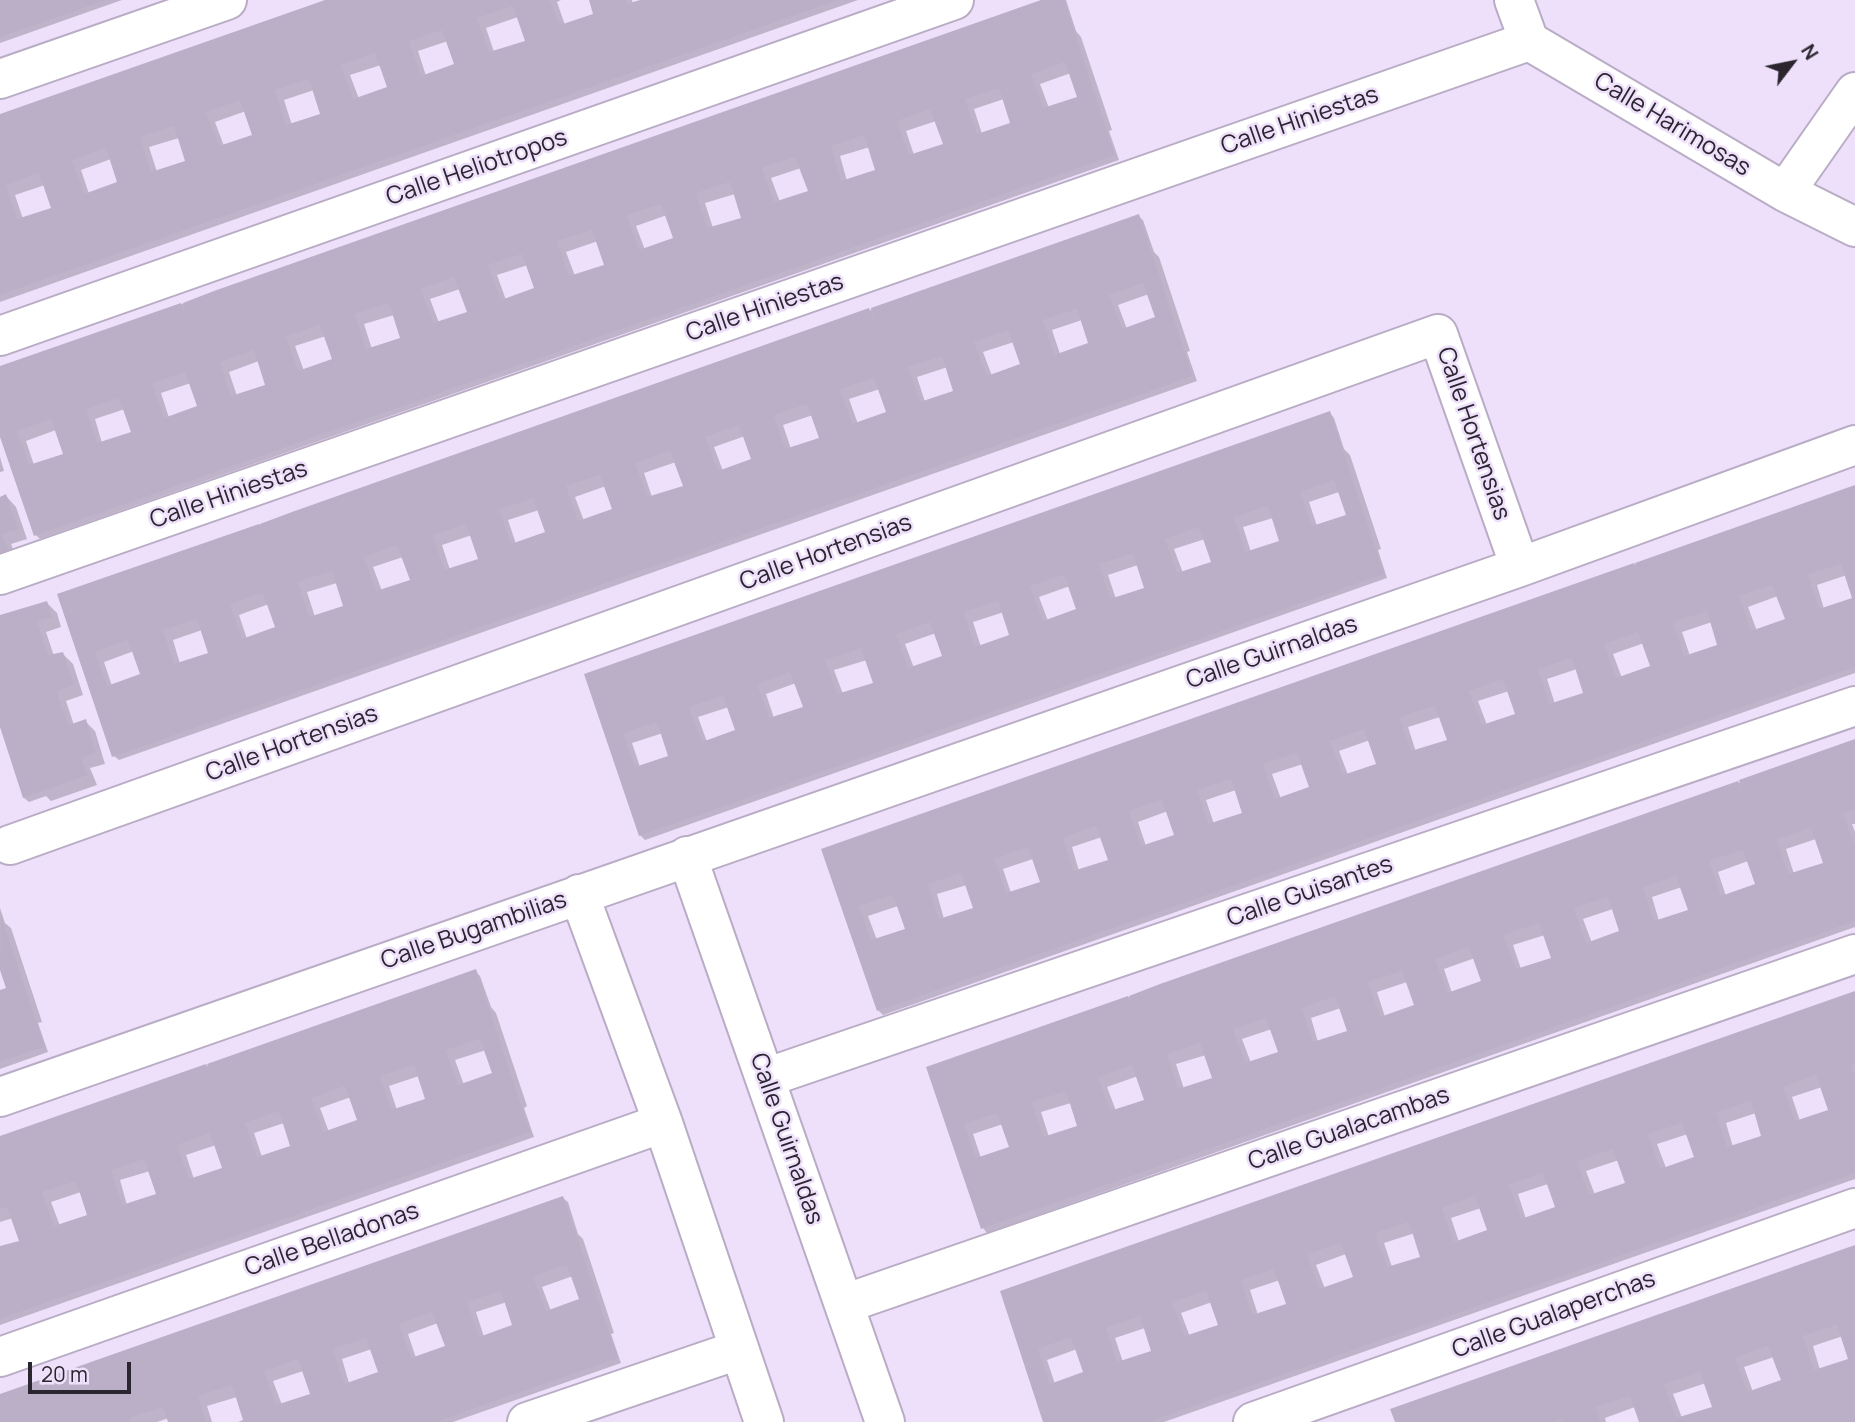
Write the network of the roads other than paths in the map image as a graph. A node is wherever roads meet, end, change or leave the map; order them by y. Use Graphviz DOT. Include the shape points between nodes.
graph roads {
  1 [pos="227,0"];
  2 [pos="954,0"];
  3 [pos="1514,0"];
  4 [pos="1529,41"];
  5 [pos="0,79"];
  6 [pos="1855,92"];
  7 [pos="1785,191"];
  8 [pos="1855,227"];
  9 [pos="0,336"];
  10 [pos="1855,444"];
  11 [pos="1520,567"];
  12 [pos="0,575"];
  13 [pos="1855,706"];
  14 [pos="3,841"];
  15 [pos="687,856"];
  16 [pos="579,894"];
  17 [pos="1855,954"];
  18 [pos="765,1078"];
  19 [pos="0,1097"];
  20 [pos="663,1122"];
  21 [pos="1855,1208"];
  22 [pos="844,1304"];
  23 [pos="738,1350"];
  24 [pos="0,1357"];
  25 [pos="527,1422"];
  26 [pos="764,1422"];
  27 [pos="885,1422"];
  28 [pos="1253,1422"];
  1 -- 5 [label="street"];
  2 -- 9 [label="street, Calle Heliotropos"];
  3 -- 4 [label="street"];
  4 -- 7 [label="street, Calle Harimosas"];
  4 -- 12 [label="street, Calle Hiniestas"];
  6 -- 7 [label="street"];
  7 -- 8 [label="street, Calle Harimosas"];
  10 -- 11 [label="street, Calle Guirnaldas"];
  11 -- 14 [label="street, Calle Hortensias" via="1438,334"];
  11 -- 15 [label="street, Calle Guirnaldas"];
  13 -- 18 [label="street, Calle Guisantes"];
  15 -- 16 [label="street, Calle Guirnaldas"];
  15 -- 18 [label="street, Calle Guirnaldas"];
  16 -- 19 [label="street, Calle Bugambilias"];
  16 -- 20 [label="street, Calle Bugambilias"];
  17 -- 22 [label="street, Calle Gualacambas"];
  18 -- 22 [label="street, Calle Guirnaldas"];
  20 -- 23 [label="street, Calle Bugambilias"];
  20 -- 24 [label="street, Calle Belladonas"];
  21 -- 28 [label="street, Calle Gualaperchas"];
  22 -- 27 [label="street, Calle Guirnaldas"];
  23 -- 25 [label="street"];
  23 -- 26 [label="street, Calle Bugambilias"];
}
